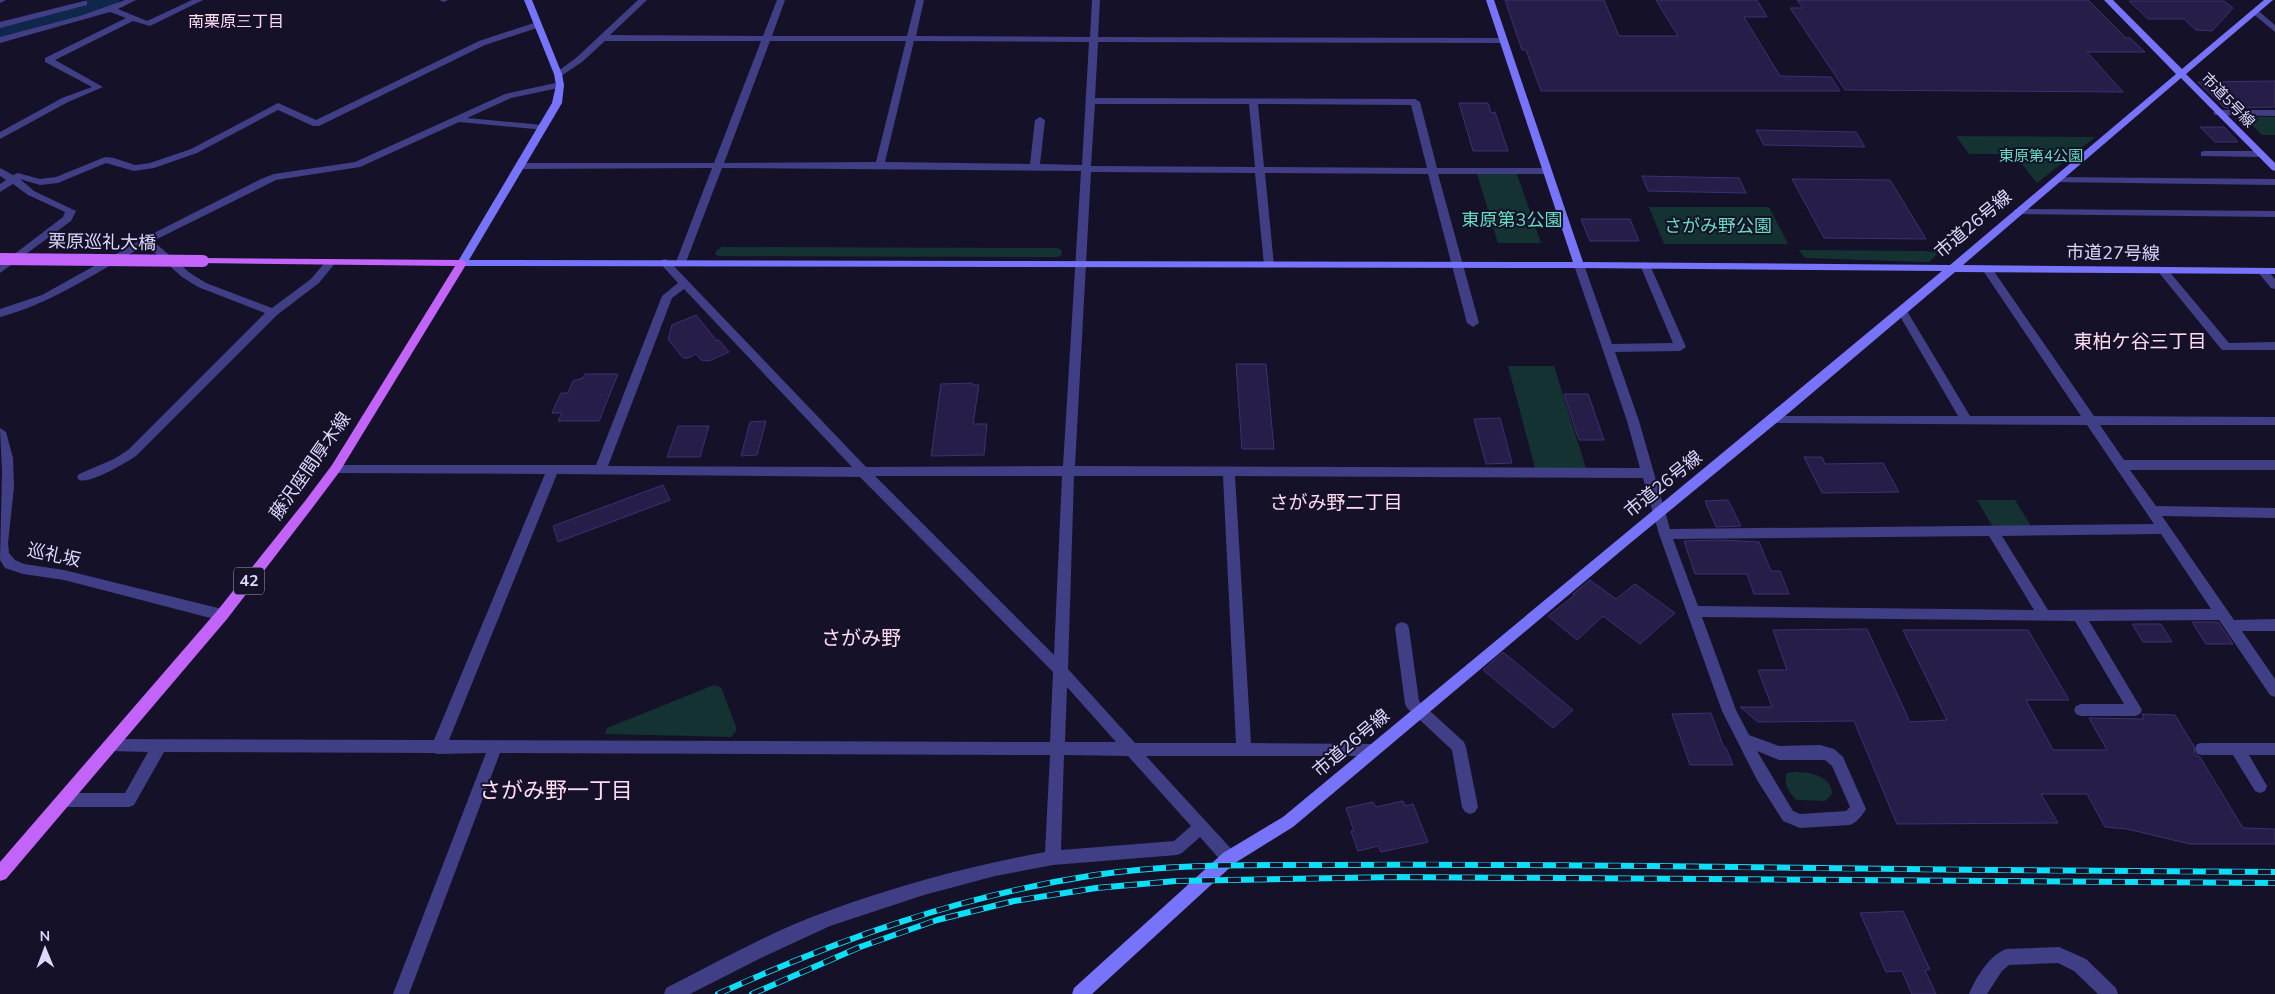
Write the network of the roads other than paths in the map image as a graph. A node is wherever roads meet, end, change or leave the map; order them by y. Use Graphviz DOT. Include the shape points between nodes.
graph roads {
  1 [pos="132,0"];
  2 [pos="200,0"];
  3 [pos="528,0"];
  4 [pos="643,0"];
  5 [pos="781,0"];
  6 [pos="920,0"];
  7 [pos="1096,0"];
  8 [pos="1490,0"];
  9 [pos="2108,0"];
  10 [pos="2269,0"];
  11 [pos="84,3"];
  12 [pos="111,8"];
  13 [pos="2255,12"];
  14 [pos="133,18"];
  15 [pos="0,24"];
  16 [pos="537,25"];
  17 [pos="2275,29"];
  18 [pos="601,38"];
  19 [pos="766,38"];
  20 [pos="911,38"];
  21 [pos="1094,39"];
  22 [pos="0,40"];
  23 [pos="1503,40"];
  24 [pos="558,74"];
  25 [pos="2181,74"];
  26 [pos="560,86"];
  27 [pos="1091,101"];
  28 [pos="1253,102"];
  29 [pos="2218,113"];
  30 [pos="2275,113"];
  31 [pos="459,117"];
  32 [pos="1040,120"];
  33 [pos="542,128"];
  34 [pos="0,136"];
  35 [pos="2204,154"];
  36 [pos="2260,154"];
  37 [pos="880,165"];
  38 [pos="520,166"];
  39 [pos="719,166"];
  40 [pos="1035,167"];
  41 [pos="1088,168"];
  42 [pos="2275,168"];
  43 [pos="0,171"];
  44 [pos="1260,171"];
  45 [pos="1547,171"];
  46 [pos="1432,172"];
  47 [pos="12,179"];
  48 [pos="2056,180"];
  49 [pos="2275,182"];
  50 [pos="0,189"];
  51 [pos="2018,212"];
  52 [pos="2275,214"];
  53 [pos="147,241"];
  54 [pos="0,259"];
  55 [pos="331,262"];
  56 [pos="664,262"];
  57 [pos="681,262"];
  58 [pos="462,263"];
  59 [pos="1269,264"];
  60 [pos="1456,264"];
  61 [pos="1080,265"];
  62 [pos="1579,265"];
  63 [pos="1645,265"];
  64 [pos="1951,268"];
  65 [pos="1986,269"];
  66 [pos="0,270"];
  67 [pos="2262,271"];
  68 [pos="2275,271"];
  69 [pos="2164,272"];
  70 [pos="684,284"];
  71 [pos="2275,286"];
  72 [pos="1902,311"];
  73 [pos="273,312"];
  74 [pos="0,313"];
  75 [pos="1473,323"];
  76 [pos="2275,346"];
  77 [pos="1607,348"];
  78 [pos="1775,420"];
  79 [pos="1966,420"];
  80 [pos="2089,420"];
  81 [pos="2275,421"];
  82 [pos="0,432"];
  83 [pos="2120,465"];
  84 [pos="2275,465"];
  85 [pos="336,468"];
  86 [pos="553,470"];
  87 [pos="600,470"];
  88 [pos="1069,471"];
  89 [pos="1229,471"];
  90 [pos="863,472"];
  91 [pos="1650,473"];
  92 [pos="83,477"];
  93 [pos="2152,511"];
  94 [pos="1660,513"];
  95 [pos="2275,513"];
  96 [pos="2,516"];
  97 [pos="2165,529"];
  98 [pos="1993,531"];
  99 [pos="1665,534"];
  100 [pos="1693,611"];
  101 [pos="2224,614"];
  102 [pos="222,615"];
  103 [pos="2044,616"];
  104 [pos="2080,616"];
  105 [pos="2232,626"];
  106 [pos="2275,626"];
  107 [pos="1402,628"];
  108 [pos="1061,671"];
  109 [pos="2275,691"];
  110 [pos="2081,710"];
  111 [pos="1420,711"];
  112 [pos="1745,740"];
  113 [pos="111,746"];
  114 [pos="159,746"];
  115 [pos="438,748"];
  116 [pos="495,748"];
  117 [pos="1057,748"];
  118 [pos="1130,749"];
  119 [pos="2202,749"];
  120 [pos="2237,749"];
  121 [pos="1244,750"];
  122 [pos="1373,750"];
  123 [pos="2275,750"];
  124 [pos="2260,786"];
  125 [pos="64,800"];
  126 [pos="1470,807"];
  127 [pos="1201,827"];
  128 [pos="1053,858"];
  129 [pos="1229,858"];
  130 [pos="0,874"];
  131 [pos="401,994"];
  132 [pos="672,994"];
  133 [pos="1080,994"];
  134 [pos="1977,994"];
  135 [pos="2110,994"];
  1 -- 12 [label="street"];
  2 -- 14 [label="street" via="147,24"];
  3 -- 16 [label="street"];
  4 -- 18 [label="street"];
  5 -- 19 [label="street"];
  6 -- 20 [label="street"];
  7 -- 21 [label="street"];
  8 -- 23 [label="street"];
  9 -- 25 [label="street, 市道5号線"];
  10 -- 13 [label="street, 市道26号線"];
  11 -- 15 [label="street"];
  12 -- 14 [label="street"];
  12 -- 22 [label="street"];
  13 -- 17 [label="street"];
  13 -- 25 [label="street, 市道26号線"];
  14 -- 34 [label="street" via="48,60 99,87 65,100"];
  16 -- 24 [label="street"];
  16 -- 47 [label="street" via="482,43 316,124 278,106 194,151 151,166 134,168 105,160 58,180 40,182 18,176"];
  18 -- 19 [label="street"];
  18 -- 24 [label="street" via="579,60"];
  19 -- 20 [label="street"];
  19 -- 39 [label="street"];
  20 -- 21 [label="street"];
  20 -- 37 [label="street"];
  21 -- 23 [label="street"];
  21 -- 27 [label="street"];
  23 -- 45 [label="street"];
  24 -- 26 [label="street"];
  25 -- 29 [label="street, 市道5号線"];
  25 -- 48 [label="street, 市道26号線"];
  26 -- 31 [label="street" via="508,96"];
  26 -- 33 [label="street" via="557,103"];
  27 -- 28 [label="street"];
  27 -- 41 [label="street"];
  28 -- 44 [label="street"];
  28 -- 46 [label="street" via="1415,102"];
  29 -- 30 [label="street"];
  29 -- 36 [label="street, 市道5号線"];
  31 -- 33 [label="street" via="464,121"];
  31 -- 53 [label="street" via="357,164 264,181"];
  32 -- 40 [label="street"];
  33 -- 38 [label="street"];
  35 -- 36 [label="street"];
  36 -- 42 [label="street, 市道5号線"];
  37 -- 39 [label="street"];
  37 -- 40 [label="street"];
  38 -- 39 [label="street"];
  38 -- 58 [label="street"];
  39 -- 57 [label="street"];
  40 -- 41 [label="street"];
  41 -- 44 [label="street"];
  41 -- 61 [label="street"];
  43 -- 47 [label="street"];
  44 -- 46 [label="street"];
  44 -- 59 [label="street"];
  45 -- 46 [label="street"];
  45 -- 62 [label="street"];
  46 -- 60 [label="street"];
  47 -- 50 [label="street"];
  47 -- 66 [label="street" via="31,193 71,212"];
  48 -- 49 [label="street"];
  48 -- 51 [label="street, 市道26号線"];
  51 -- 52 [label="street"];
  51 -- 64 [label="street, 市道26号線"];
  53 -- 73 [label="street" via="202,285"];
  53 -- 74 [label="street" via="38,302"];
  54 -- 55 [label="main road, 栗原巡礼大橋, bridge"];
  55 -- 58 [label="main road"];
  55 -- 73 [label="street" via="315,280"];
  56 -- 57 [label="street, 市道27号線"];
  56 -- 58 [label="street, 市道27号線"];
  56 -- 70 [label="street"];
  57 -- 61 [label="street, 市道27号線"];
  58 -- 85 [label="main road, 藤沢座間厚木線 / 42"];
  59 -- 60 [label="street, 市道27号線"];
  59 -- 61 [label="street, 市道27号線"];
  60 -- 62 [label="street, 市道27号線"];
  60 -- 75 [label="street"];
  61 -- 88 [label="street"];
  62 -- 63 [label="street, 市道27号線"];
  62 -- 77 [label="street"];
  63 -- 64 [label="street, 市道27号線"];
  63 -- 77 [label="street" via="1680,347"];
  64 -- 65 [label="street, 市道27号線"];
  64 -- 72 [label="street, 市道26号線"];
  65 -- 69 [label="street, 市道27号線"];
  65 -- 80 [label="street"];
  67 -- 68 [label="street, 市道27号線"];
  67 -- 69 [label="street, 市道27号線"];
  67 -- 71 [label="street"];
  69 -- 76 [label="street" via="2226,346"];
  70 -- 87 [label="street" via="667,296"];
  70 -- 90 [label="street"];
  72 -- 78 [label="street, 市道26号線"];
  72 -- 79 [label="street"];
  73 -- 92 [label="street" via="132,453"];
  77 -- 91 [label="street"];
  78 -- 79 [label="street"];
  78 -- 94 [label="street, 市道26号線"];
  79 -- 80 [label="street"];
  80 -- 81 [label="street"];
  80 -- 83 [label="street"];
  82 -- 96 [label="street, 巡礼坂" via="9,464"];
  83 -- 84 [label="street"];
  83 -- 93 [label="street"];
  85 -- 86 [label="street"];
  85 -- 102 [label="main road, 藤沢座間厚木線 / 42"];
  86 -- 87 [label="street"];
  86 -- 115 [label="street"];
  87 -- 90 [label="street"];
  88 -- 89 [label="street"];
  88 -- 90 [label="street"];
  88 -- 108 [label="street"];
  89 -- 91 [label="street"];
  89 -- 121 [label="street"];
  90 -- 108 [label="street"];
  91 -- 94 [label="street"];
  93 -- 95 [label="street"];
  93 -- 97 [label="street"];
  94 -- 99 [label="street"];
  94 -- 111 [label="street, 市道26号線"];
  96 -- 102 [label="street, 巡礼坂" via="3,554 10,564"];
  97 -- 98 [label="street"];
  97 -- 101 [label="street"];
  98 -- 99 [label="street"];
  98 -- 103 [label="street"];
  99 -- 100 [label="street"];
  100 -- 103 [label="street"];
  100 -- 112 [label="street" via="1729,711"];
  101 -- 104 [label="street"];
  101 -- 105 [label="street"];
  102 -- 113 [label="main road, 藤沢座間厚木線 / 42"];
  103 -- 104 [label="street"];
  104 -- 110 [label="street" via="2135,710"];
  105 -- 106 [label="street"];
  105 -- 109 [label="street"];
  107 -- 111 [label="street" via="1412,704"];
  108 -- 117 [label="street"];
  108 -- 118 [label="street"];
  111 -- 122 [label="street, 市道26号線"];
  111 -- 126 [label="street" via="1459,747"];
  112 -- 112 [label="street" via="1779,753 1829,754 1838,762 1858,809 1850,818 1800,821 1788,816"];
  113 -- 114 [label="street"];
  113 -- 125 [label="main road, 藤沢座間厚木線 / 42"];
  114 -- 115 [label="street"];
  114 -- 125 [label="street" via="129,800"];
  115 -- 116 [label="street"];
  116 -- 117 [label="street"];
  116 -- 131 [label="street"];
  117 -- 118 [label="street"];
  117 -- 128 [label="street"];
  118 -- 121 [label="street"];
  118 -- 127 [label="street"];
  119 -- 120 [label="street"];
  120 -- 123 [label="street"];
  120 -- 124 [label="street"];
  121 -- 122 [label="street"];
  122 -- 129 [label="street, 市道26号線" via="1288,822"];
  125 -- 130 [label="main road, 藤沢座間厚木線 / 42"];
  127 -- 128 [label="street" via="1177,848"];
  127 -- 129 [label="street"];
  128 -- 132 [label="street" via="924,887 828,920"];
  129 -- 133 [label="street, 市道26号線"];
  134 -- 135 [label="street" via="1996,965 2006,957 2059,955 2080,965"];
}
